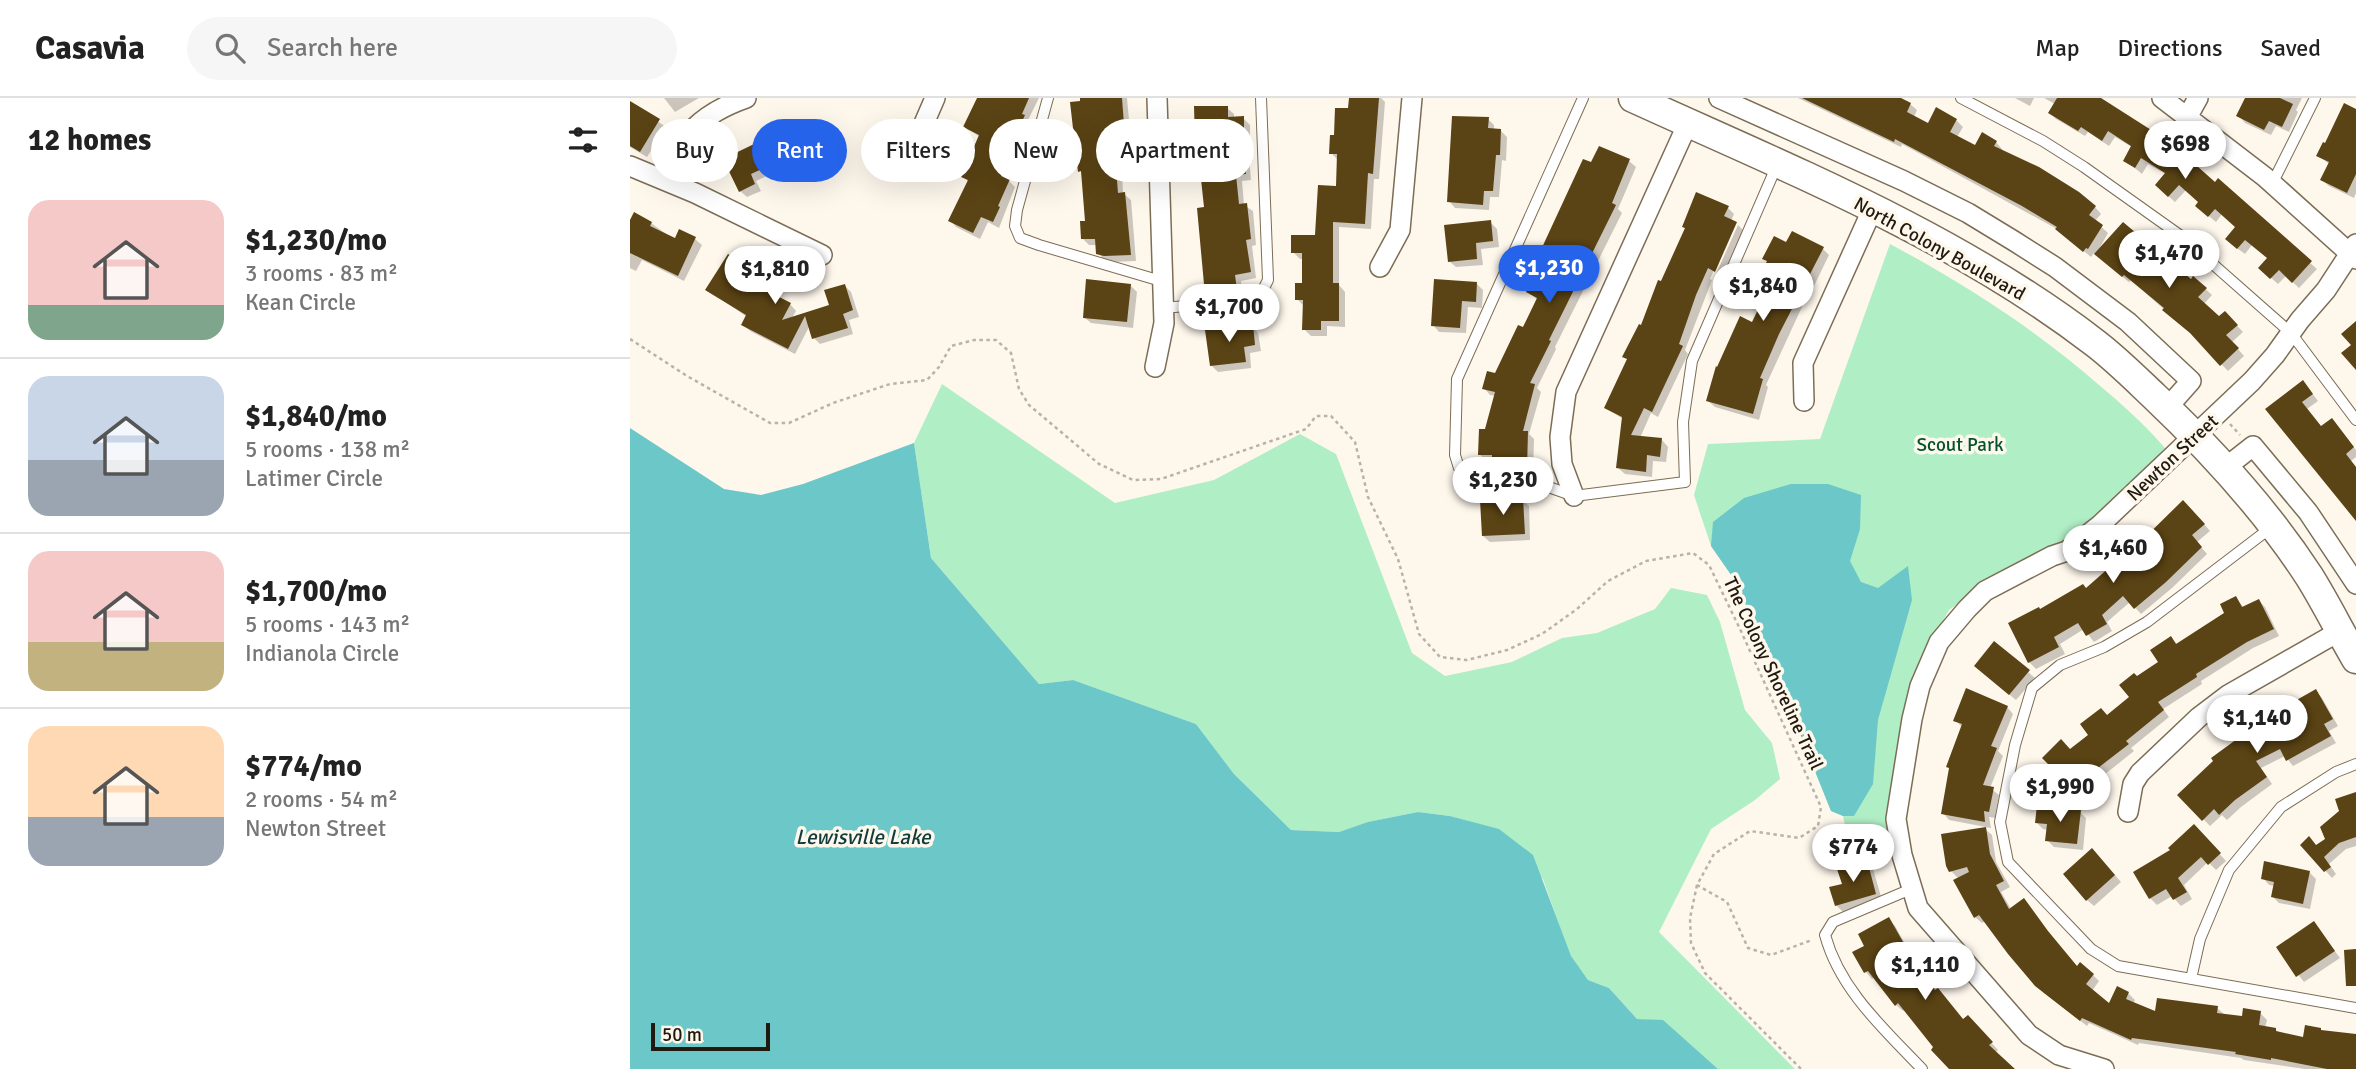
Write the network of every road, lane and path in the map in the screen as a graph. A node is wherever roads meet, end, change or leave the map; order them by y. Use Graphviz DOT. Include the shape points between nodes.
graph roads {
  1 [pos="746,98"];
  2 [pos="935,98"];
  3 [pos="1048,98"];
  4 [pos="1157,98"];
  5 [pos="1261,98"];
  6 [pos="1412,98"];
  7 [pos="1583,98"];
  8 [pos="1633,98"];
  9 [pos="1719,98"];
  10 [pos="1961,98"];
  11 [pos="2162,98"];
  12 [pos="2198,98"];
  13 [pos="2315,98"];
  14 [pos="2188,116"];
  15 [pos="705,119"];
  16 [pos="926,119"];
  17 [pos="1688,123"];
  18 [pos="1777,164"];
  19 [pos="630,166"];
  20 [pos="651,174"];
  21 [pos="670,182"];
  22 [pos="2272,184"];
  23 [pos="1873,208"];
  24 [pos="2354,252"];
  25 [pos="822,255"];
  26 [pos="1380,267"];
  27 [pos="1161,281"];
  28 [pos="1163,308"];
  29 [pos="2291,333"];
  30 [pos="630,339"];
  31 [pos="1155,367"];
  32 [pos="1804,401"];
  33 [pos="2166,408"];
  34 [pos="2356,420"];
  35 [pos="2196,436"];
  36 [pos="2225,468"];
  37 [pos="1574,496"];
  38 [pos="2273,526"];
  39 [pos="2356,584"];
  40 [pos="2340,631"];
  41 [pos="2356,659"];
  42 [pos="2356,764"];
  43 [pos="2128,811"];
  44 [pos="1697,885"];
  45 [pos="1911,890"];
  46 [pos="1825,935"];
  47 [pos="2190,979"];
  48 [pos="2356,1008"];
  49 [pos="1801,1069"];
  50 [pos="1922,1069"];
  51 [pos="2104,1069"];
  1 -- 15 [label="street"];
  2 -- 16 [label="street"];
  3 -- 27 [label="lane" via="1017,210 1015,226 1020,238"];
  4 -- 27 [label="street"];
  5 -- 28 [label="lane" via="1268,280 1254,300"];
  6 -- 26 [label="street" via="1400,230"];
  7 -- 37 [label="lane" via="1457,379 1455,455 1459,468 1473,480 1540,484"];
  8 -- 17 [label="main road, North Colony Boulevard"];
  9 -- 33 [label="street" via="1957,208 2055,267 2128,322 2191,381"];
  10 -- 29 [label="lane" via="2043,141 2152,215"];
  11 -- 14 [label="street"];
  12 -- 14 [label="street"];
  13 -- 22 [label="lane"];
  14 -- 22 [label="street"];
  17 -- 18 [label="main road, North Colony Boulevard"];
  17 -- 37 [label="street" via="1566,392 1562,464"];
  18 -- 23 [label="main road, North Colony Boulevard"];
  18 -- 37 [label="lane" via="1692,361 1683,422 1685,482"];
  19 -- 20 [label="street"];
  21 -- 25 [label="street"];
  22 -- 24 [label="street"];
  23 -- 32 [label="street" via="1803,363"];
  23 -- 33 [label="main road, North Colony Boulevard" via="2015,286 2096,343"];
  24 -- 29 [label="street, Newton Street"];
  27 -- 28 [label="street"];
  28 -- 31 [label="street"];
  29 -- 34 [label="lane"];
  29 -- 35 [label="street, Newton Street" via="2252,381"];
  30 -- 44 [label="path, The Colony Shoreline Trail" via="770,423 789,423 890,384 927,380 951,346 996,340 1011,353 1019,389 1029,405 1099,464 1133,480 1161,479 1306,429 1316,416 1331,416 1356,442 1367,497 1398,559 1419,634 1440,657 1467,660 1507,650 1542,634 1608,580 1646,561 1693,553 1709,565 1821,807 1818,826 1799,838 1750,831 1732,842 1714,854"];
  33 -- 35 [label="main road, North Colony Boulevard"];
  35 -- 36 [label="main road, North Colony Boulevard"];
  35 -- 45 [label="street, Newton Street" via="2067,551 1985,591 1938,642 1920,686 1898,796 1896,819"];
  36 -- 38 [label="main road, North Colony Boulevard"];
  36 -- 39 [label="street" via="2253,446 2308,512"];
  38 -- 40 [label="main road, North Colony Boulevard"];
  38 -- 47 [label="lane" via="2147,622 2060,665 2032,688 2000,822 2008,862 2091,949 2118,966"];
  40 -- 41 [label="main road, North Colony Boulevard"];
  40 -- 43 [label="street" via="2228,695 2199,717 2140,772"];
  42 -- 47 [label="lane" via="2281,807 2228,870 2200,939"];
  44 -- 46 [label="path" via="1727,902 1748,948 1771,955"];
  44 -- 49 [label="path, The Colony Shoreline Trail" via="1690,918 1691,943 1704,972"];
  45 -- 46 [label="lane" via="1833,922"];
  45 -- 51 [label="street, Newton Street" via="1929,923 2029,1035 2059,1055"];
  46 -- 50 [label="lane" via="1831,956 1863,1008"];
  47 -- 48 [label="lane"];
}
